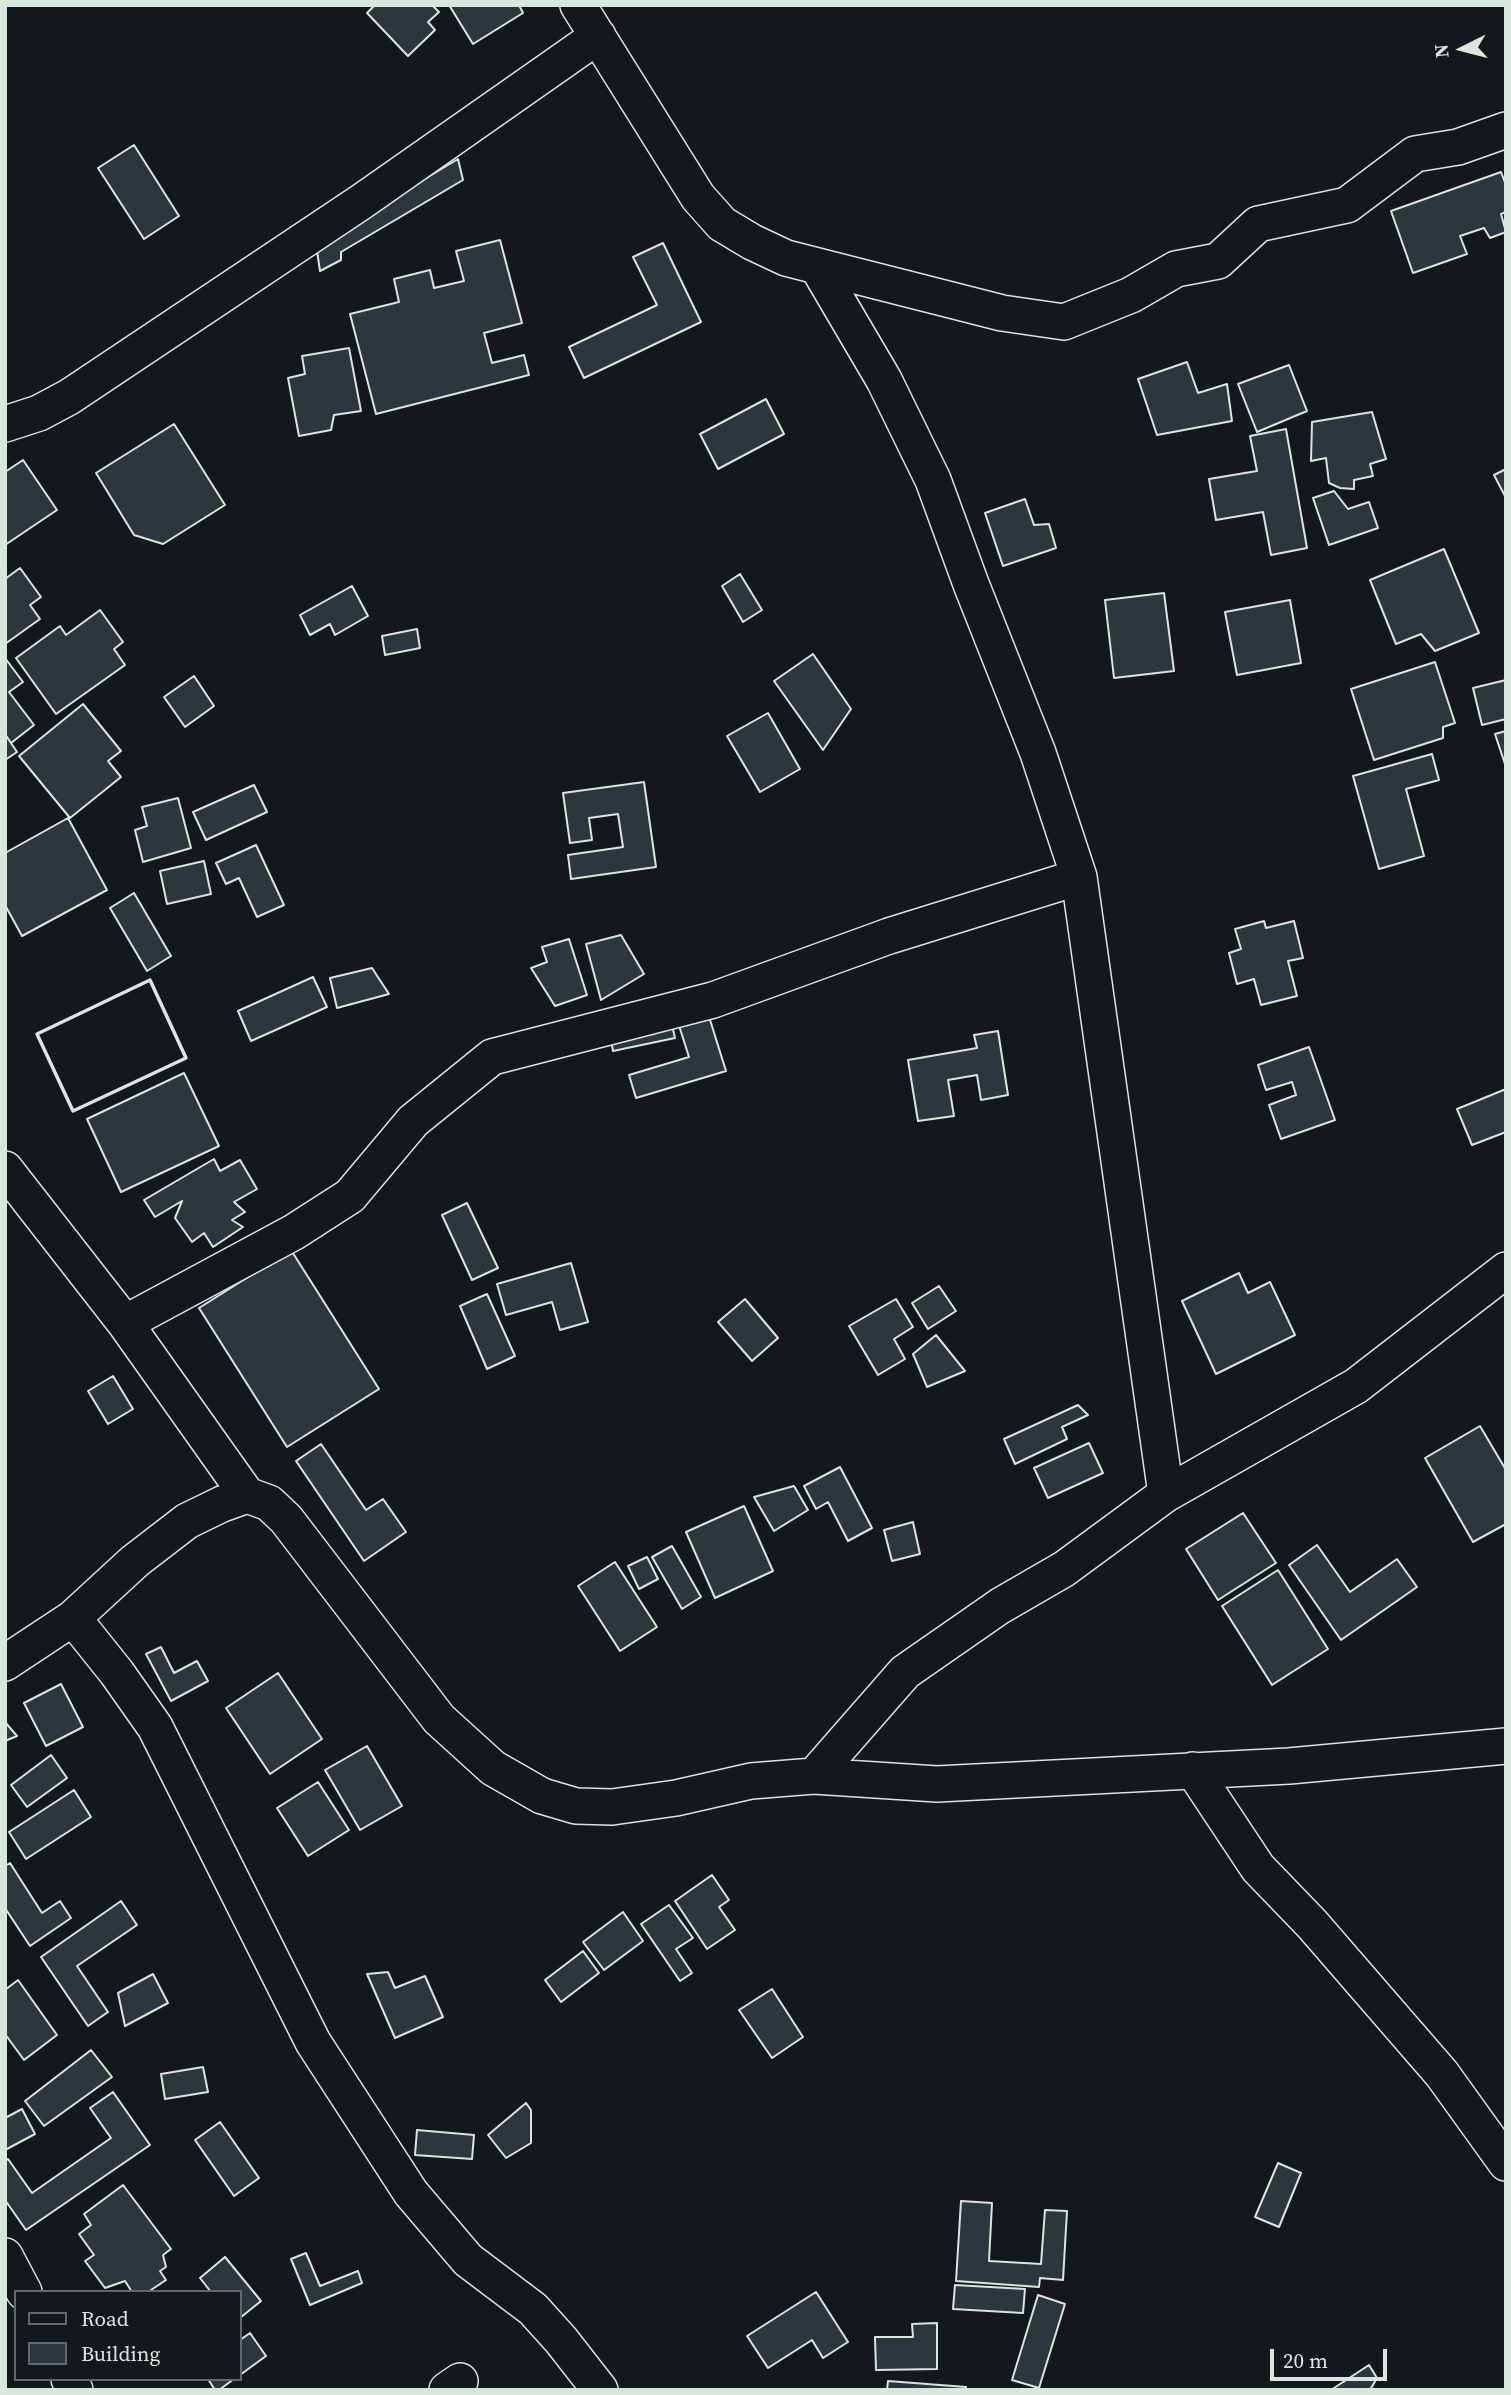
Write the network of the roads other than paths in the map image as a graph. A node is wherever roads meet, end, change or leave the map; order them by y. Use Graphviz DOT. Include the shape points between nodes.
graph roads {
  1 [pos="578,5"];
  2 [pos="598,36"];
  3 [pos="1506,130"];
  4 [pos="817,266"];
  5 [pos="5,424"];
  6 [pos="1079,877"];
  7 [pos="5,1170"];
  8 [pos="1506,1270"];
  9 [pos="125,1323"];
  10 [pos="1166,1494"];
  11 [pos="247,1495"];
  12 [pos="73,1618"];
  13 [pos="5,1663"];
  14 [pos="1506,1746"];
  15 [pos="1193,1770"];
  16 [pos="814,1776"];
  17 [pos="1506,2163"];
  18 [pos="5,2256"];
  19 [pos="23,2290"];
  20 [pos="600,2390"];
  1 -- 2 [label="street"];
  2 -- 4 [label="street" via="698,197 722,224 786,258"];
  2 -- 5 [label="street" via="361,202 69,397"];
  3 -- 4 [label="street" via="1458,147 1415,154 1348,205 1258,224 1218,261 1176,269 1131,295 1064,322 1002,313"];
  4 -- 6 [label="street" via="884,380 933,480 1038,753"];
  6 -- 9 [label="street" via="889,936 713,1000 492,1057 413,1121 350,1196 294,1232"];
  6 -- 10 [label="street"];
  7 -- 9 [label="street"];
  8 -- 10 [label="street" via="1356,1387"];
  9 -- 11 [label="street"];
  10 -- 16 [label="street" via="1064,1569 1000,1606 905,1672"];
  11 -- 12 [label="street" via="187,1521"];
  11 -- 16 [label="street" via="269,1503 286,1519 439,1718 494,1768 542,1796 576,1806 612,1807 751,1781"];
  12 -- 13 [label="street"];
  12 -- 20 [label="street" via="155,1727 313,2042 411,2193 468,2260 533,2309"];
  14 -- 15 [label="street"];
  15 -- 16 [label="street" via="936,1784"];
  15 -- 17 [label="street" via="1258,1868 1442,2074"];
  18 -- 19 [label="street"];
}
